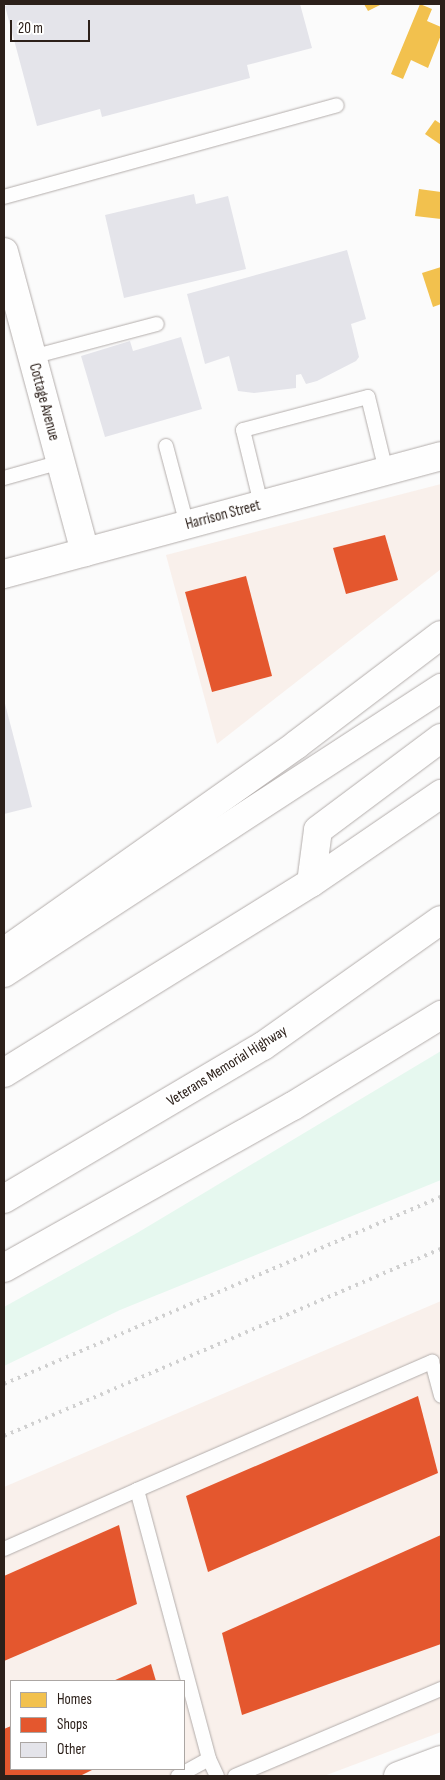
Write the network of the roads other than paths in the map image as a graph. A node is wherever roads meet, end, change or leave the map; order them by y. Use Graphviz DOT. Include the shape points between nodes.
graph roads {
  1 [pos="336,105"];
  2 [pos="4,197"];
  3 [pos="4,252"];
  4 [pos="11,309"];
  5 [pos="157,324"];
  6 [pos="32,358"];
  7 [pos="166,446"];
  8 [pos="441,456"];
  9 [pos="61,462"];
  10 [pos="386,471"];
  11 [pos="4,478"];
  12 [pos="261,504"];
  13 [pos="187,524"];
  14 [pos="85,552"];
  15 [pos="4,574"];
  16 [pos="441,635"];
  17 [pos="441,688"];
  18 [pos="441,738"];
  19 [pos="441,794"];
  20 [pos="311,883"];
  21 [pos="441,920"];
  22 [pos="4,952"];
  23 [pos="4,973"];
  24 [pos="441,1015"];
  25 [pos="4,1073"];
  26 [pos="4,1199"];
  27 [pos="4,1268"];
  28 [pos="441,1396"];
  29 [pos="137,1490"];
  30 [pos="4,1549"];
  31 [pos="441,1689"];
  32 [pos="209,1759"];
  33 [pos="441,1760"];
  34 [pos="178,1776"];
  35 [pos="217,1776"];
  36 [pos="236,1776"];
  37 [pos="398,1776"];
  1 -- 2 [label="lane"];
  3 -- 4 [label="main road, Cottage Avenue"];
  4 -- 6 [label="main road, Cottage Avenue"];
  5 -- 6 [label="lane"];
  6 -- 9 [label="main road, Cottage Avenue"];
  7 -- 13 [label="lane"];
  8 -- 10 [label="main road, Harrison Street"];
  9 -- 11 [label="lane"];
  9 -- 14 [label="main road, Cottage Avenue"];
  10 -- 12 [label="main road, Harrison Street"];
  10 -- 12 [label="lane" via="368,397 243,430"];
  12 -- 13 [label="main road, Harrison Street"];
  13 -- 14 [label="main road, Harrison Street"];
  14 -- 15 [label="main road, Harrison Street"];
  16 -- 22 [label="main road" via="296,745"];
  17 -- 23 [label="main road"];
  18 -- 20 [label="main road" via="318,830"];
  19 -- 20 [label="main road"];
  20 -- 25 [label="main road"];
  21 -- 26 [label="main road, Veterans Memorial Highway" via="264,1046"];
  24 -- 27 [label="main road" via="293,1106"];
  28 -- 29 [label="lane" via="432,1362"];
  29 -- 30 [label="lane"];
  29 -- 32 [label="lane"];
  31 -- 36 [label="lane"];
  32 -- 34 [label="lane"];
  32 -- 35 [label="lane"];
  33 -- 37 [label="main road"];
}
